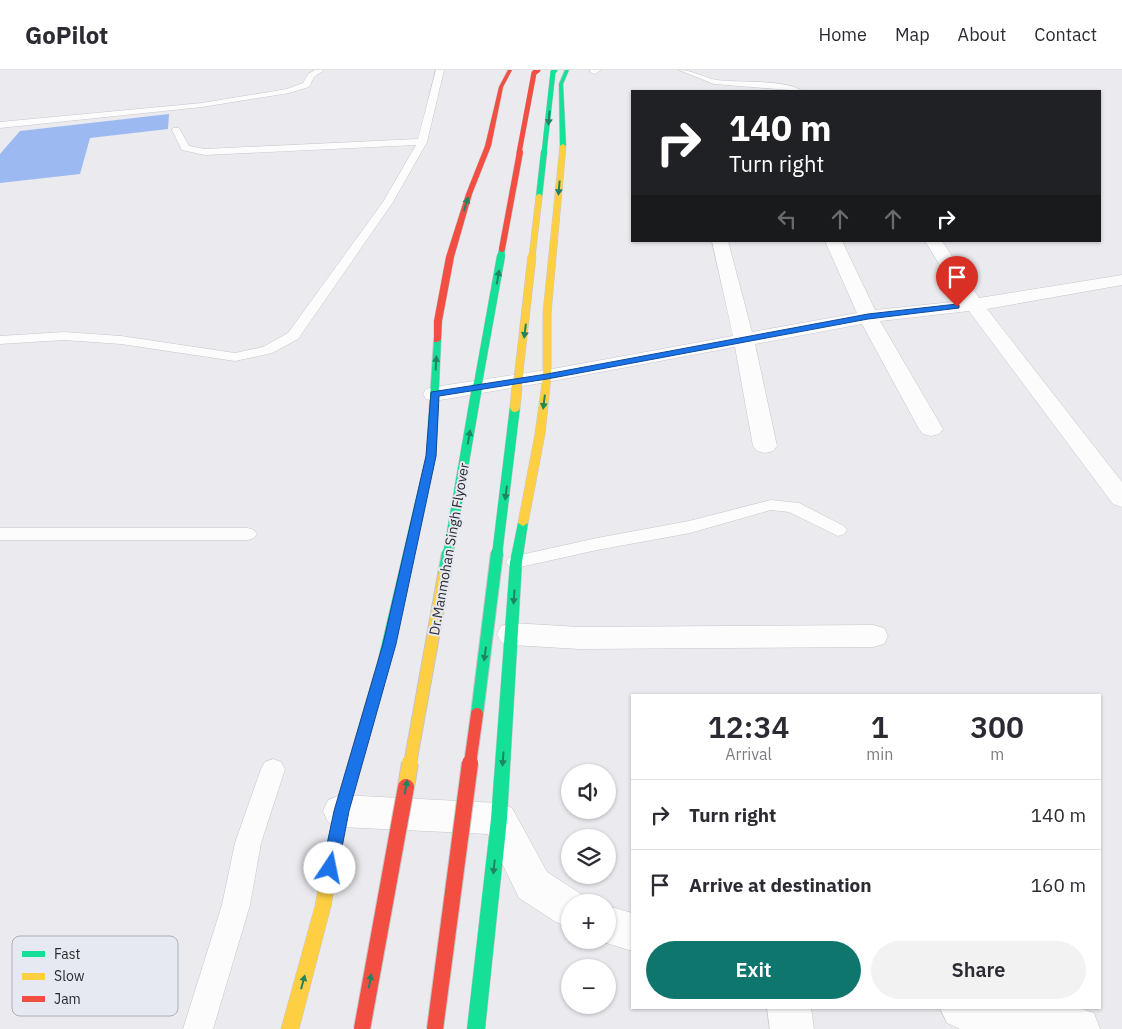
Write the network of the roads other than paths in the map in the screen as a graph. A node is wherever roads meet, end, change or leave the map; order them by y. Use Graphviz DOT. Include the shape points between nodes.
graph roads {
  1 [pos="320,70"];
  2 [pos="440,70"];
  3 [pos="510,70"];
  4 [pos="538,70"];
  5 [pos="555,70"];
  6 [pos="567,70"];
  7 [pos="683,70"];
  8 [pos="795,90"];
  9 [pos="0,125"];
  10 [pos="176,130"];
  11 [pos="422,142"];
  12 [pos="720,242"];
  13 [pos="833,242"];
  14 [pos="934,242"];
  15 [pos="1120,282"];
  16 [pos="974,305"];
  17 [pos="868,317"];
  18 [pos="744,339"];
  19 [pos="0,340"];
  20 [pos="547,376"];
  21 [pos="434,394"];
  22 [pos="931,429"];
  23 [pos="765,446"];
  24 [pos="1122,499"];
  25 [pos="838,530"];
  26 [pos="0,534"];
  27 [pos="248,534"];
  28 [pos="516,562"];
  29 [pos="512,634"];
  30 [pos="874,636"];
  31 [pos="274,769"];
  32 [pos="341,811"];
  33 [pos="499,819"];
  34 [pos="561,903"];
  35 [pos="616,927"];
  36 [pos="631,932"];
  37 [pos="789,1009"];
  38 [pos="968,1009"];
  39 [pos="198,1029"];
  40 [pos="290,1029"];
  41 [pos="362,1029"];
  42 [pos="435,1029"];
  43 [pos="476,1029"];
  44 [pos="792,1029"];
  45 [pos="1078,1029"];
  1 -- 9 [label="lane" via="306,85 266,96"];
  2 -- 11 [label="lane"];
  21 -- 3 [label="main road, one-way" via="438,321 450,257 488,146 500,87"];
  41 -- 4 [label="main road, Dr.Manmohan Singh Flyover, one-way, bridge" via="534,73"];
  5 -- 42 [label="main road, one-way, bridge" via="505,500"];
  6 -- 20 [label="main road, one-way" via="561,84 563,142 547,312"];
  7 -- 8 [label="lane" via="714,82"];
  10 -- 11 [label="lane" via="183,147 189,151 205,152"];
  11 -- 19 [label="lane" via="388,202 293,336 266,350 235,357 121,340 64,336"];
  12 -- 18 [label="street"];
  13 -- 17 [label="street"];
  14 -- 16 [label="street"];
  15 -- 16 [label="street"];
  16 -- 17 [label="street"];
  16 -- 24 [label="street"];
  17 -- 18 [label="street"];
  17 -- 22 [label="street"];
  18 -- 20 [label="street"];
  18 -- 23 [label="street"];
  20 -- 21 [label="street"];
  20 -- 28 [label="main road, one-way" via="540,434"];
  21 -- 32 [label="main road" via="427,475 389,644"];
  25 -- 28 [label="lane" via="793,508 771,504 690,526"];
  26 -- 27 [label="lane"];
  28 -- 29 [label="main road, one-way"];
  29 -- 30 [label="street" via="580,638"];
  29 -- 33 [label="main road, one-way"];
  31 -- 39 [label="lane" via="248,843 236,905"];
  32 -- 33 [label="street"];
  40 -- 32 [label="main road, one-way" via="322,906"];
  33 -- 34 [label="street" via="533,885"];
  33 -- 43 [label="main road, one-way"];
  35 -- 36 [label="street"];
  37 -- 44 [label="street"];
  38 -- 45 [label="street"];
}
